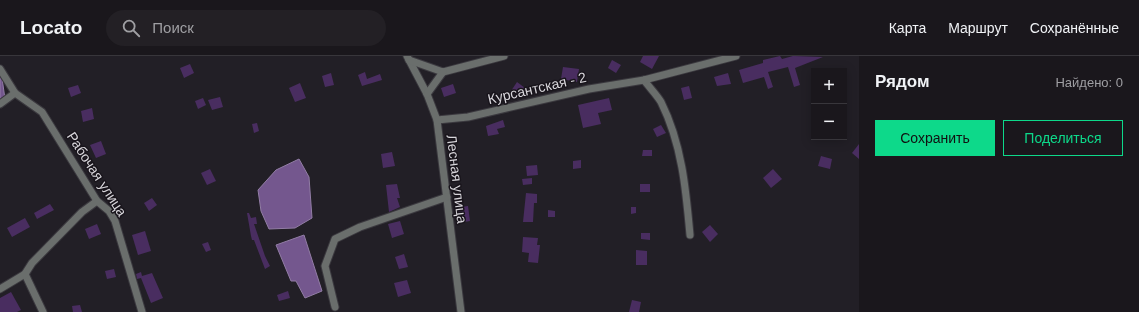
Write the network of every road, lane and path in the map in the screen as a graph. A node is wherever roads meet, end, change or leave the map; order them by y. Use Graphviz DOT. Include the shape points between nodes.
graph roads {
  1 [pos="504,56"];
  2 [pos="736,56"];
  3 [pos="408,58"];
  4 [pos="0,69"];
  5 [pos="443,72"];
  6 [pos="644,80"];
  7 [pos="15,93"];
  8 [pos="427,94"];
  9 [pos="0,104"];
  10 [pos="437,120"];
  11 [pos="447,197"];
  12 [pos="97,201"];
  13 [pos="690,235"];
  14 [pos="26,274"];
  15 [pos="0,288"];
  16 [pos="335,307"];
  17 [pos="43,312"];
  18 [pos="142,312"];
  19 [pos="461,312"];
  1 -- 5 [label="street"];
  2 -- 6 [label="street, Курсантская - 2"];
  3 -- 5 [label="street"];
  3 -- 8 [label="street, Лесная улица"];
  4 -- 7 [label="street, Рабочая улица"];
  5 -- 8 [label="street"];
  6 -- 10 [label="street, Курсантская - 2" via="589,89 468,117"];
  6 -- 13 [label="street" via="660,101 678,144"];
  7 -- 9 [label="street"];
  7 -- 12 [label="street, Рабочая улица" via="42,112"];
  8 -- 10 [label="street, Лесная улица"];
  10 -- 11 [label="street, Лесная улица"];
  11 -- 16 [label="street" via="360,227 335,239 325,266"];
  11 -- 19 [label="street, Лесная улица"];
  12 -- 14 [label="street" via="82,212 32,263"];
  12 -- 18 [label="street, Рабочая улица" via="109,211 115,221"];
  14 -- 15 [label="street"];
  14 -- 17 [label="street"];
}
